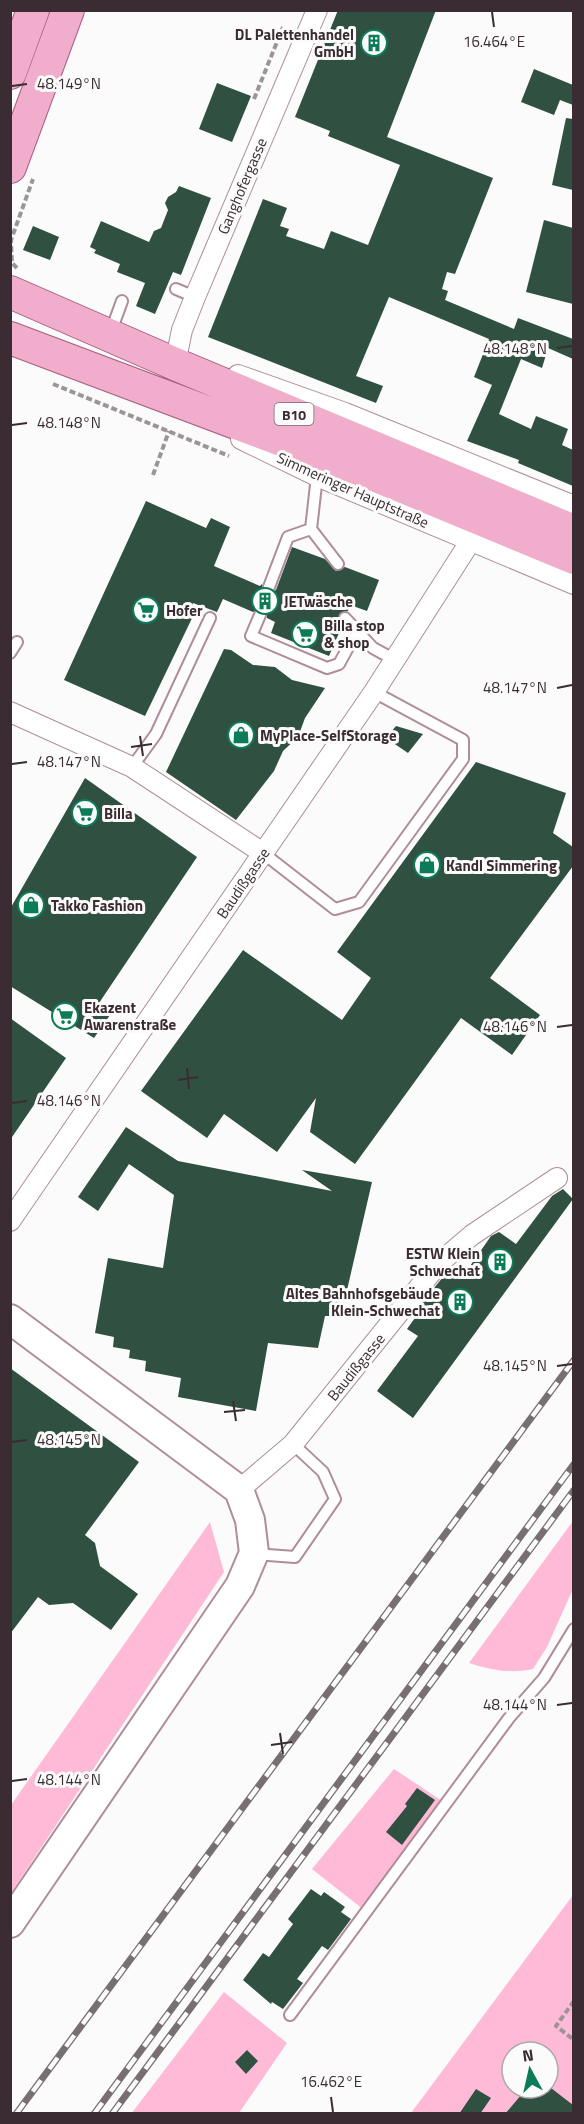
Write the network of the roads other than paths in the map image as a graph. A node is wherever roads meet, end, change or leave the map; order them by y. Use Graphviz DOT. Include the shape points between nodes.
graph roads {
  1 [pos="33,10"];
  2 [pos="68,10"];
  3 [pos="317,10"];
  4 [pos="10,73"];
  5 [pos="10,167"];
  6 [pos="11,272"];
  7 [pos="176,289"];
  8 [pos="195,297"];
  9 [pos="122,301"];
  10 [pos="109,335"];
  11 [pos="10,338"];
  12 [pos="175,364"];
  13 [pos="137,386"];
  14 [pos="317,476"];
  15 [pos="408,476"];
  16 [pos="573,506"];
  17 [pos="311,529"];
  18 [pos="573,531"];
  19 [pos="470,542"];
  20 [pos="573,558"];
  21 [pos="338,564"];
  22 [pos="573,584"];
  23 [pos="269,587"];
  24 [pos="260,615"];
  25 [pos="210,618"];
  26 [pos="345,618"];
  27 [pos="357,631"];
  28 [pos="16,642"];
  29 [pos="10,653"];
  30 [pos="395,660"];
  31 [pos="374,692"];
  32 [pos="10,712"];
  33 [pos="132,767"];
  34 [pos="263,853"];
  35 [pos="557,1178"];
  36 [pos="10,1221"];
  37 [pos="10,1319"];
  38 [pos="293,1444"];
  39 [pos="238,1490"];
  40 [pos="254,1554"];
  41 [pos="573,1629"];
  42 [pos="10,1923"];
  43 [pos="290,2015"];
  1 -- 4 [label="main road"];
  2 -- 5 [label="main road"];
  3 -- 8 [label="street, Ganghofergasse"];
  6 -- 10 [label="main road, B10"];
  7 -- 8 [label="lane"];
  8 -- 12 [label="street, Ganghofergasse" via="182,330"];
  9 -- 10 [label="lane"];
  10 -- 12 [label="main road, B10"];
  11 -- 13 [label="main road, Simmeringer Hauptstraße / B10"];
  12 -- 15 [label="main road, B10"];
  12 -- 16 [label="street" via="242,376 345,413"];
  13 -- 14 [label="street, Simmeringer Hauptstraße"];
  13 -- 15 [label="main road, Simmeringer Hauptstraße / B10"];
  14 -- 17 [label="lane"];
  14 -- 19 [label="street, Simmeringer Hauptstraße"];
  15 -- 18 [label="main road, B10"];
  15 -- 20 [label="main road, B10"];
  17 -- 21 [label="lane"];
  17 -- 23 [label="lane" via="288,537"];
  19 -- 22 [label="street, Simmeringer Hauptstraße"];
  19 -- 30 [label="street, Baudißgasse"];
  24 -- 27 [label="lane" via="251,636 327,668 339,664"];
  25 -- 33 [label="lane" via="156,734"];
  26 -- 27 [label="lane"];
  27 -- 30 [label="lane" via="373,648"];
  28 -- 29 [label="lane"];
  30 -- 31 [label="street, Baudißgasse"];
  31 -- 34 [label="street, Baudißgasse"];
  31 -- 34 [label="lane" via="463,740 463,759 359,903 335,909"];
  32 -- 33 [label="street"];
  33 -- 34 [label="street"];
  34 -- 36 [label="street, Baudißgasse"];
  35 -- 38 [label="street, Baudißgasse" via="472,1234 438,1264"];
  37 -- 39 [label="street"];
  38 -- 39 [label="street, Baudißgasse"];
  38 -- 40 [label="lane" via="323,1472 335,1499 295,1557"];
  39 -- 40 [label="street" via="250,1520"];
  40 -- 42 [label="street" via="240,1586"];
  41 -- 43 [label="lane" via="544,1678 509,1718"];
}
